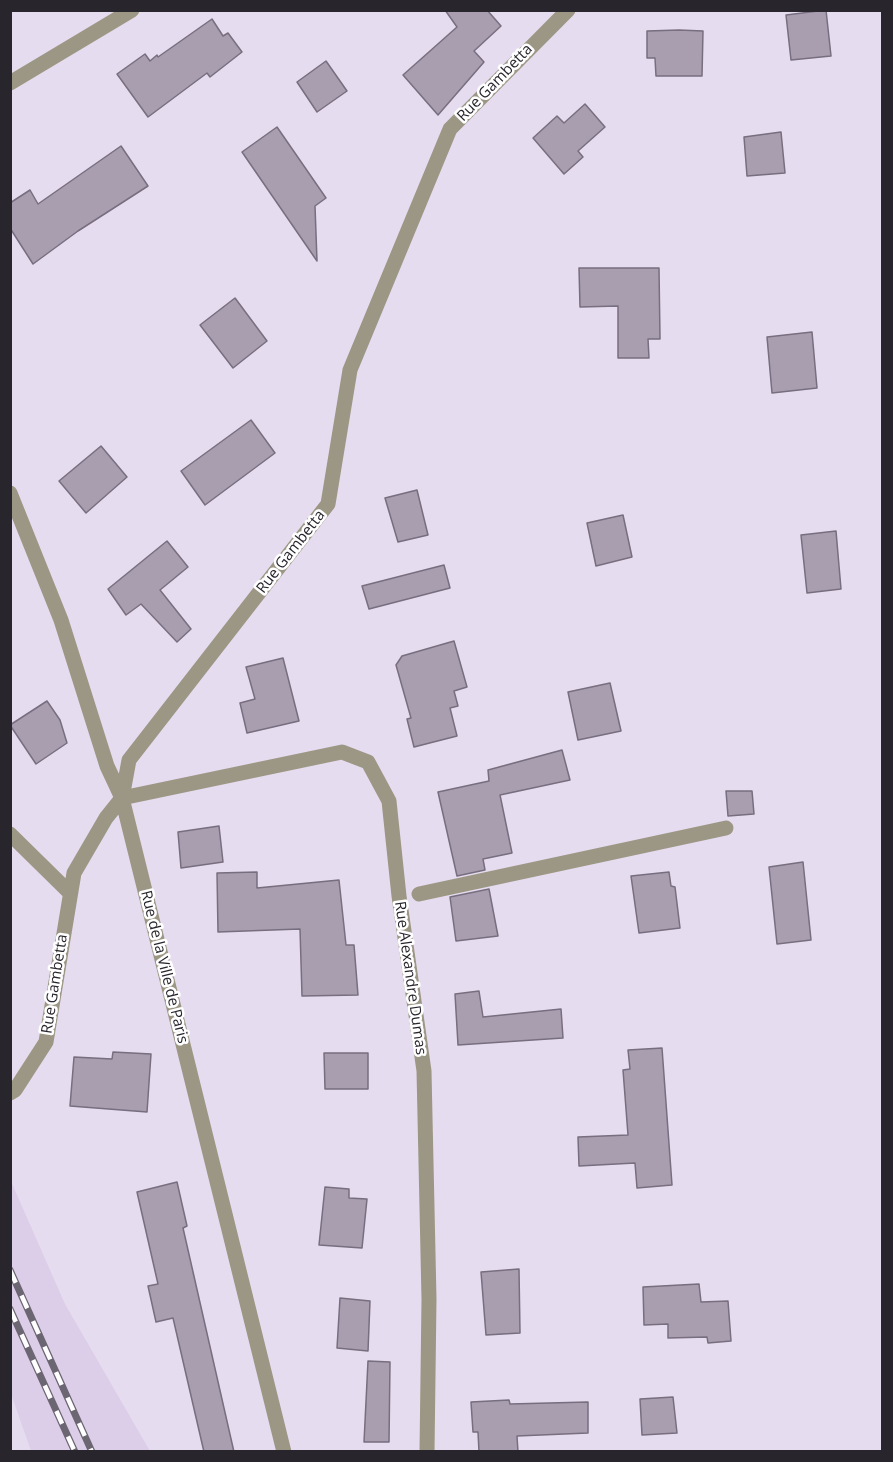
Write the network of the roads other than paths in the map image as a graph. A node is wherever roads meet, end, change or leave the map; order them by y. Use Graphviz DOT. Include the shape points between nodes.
graph roads {
  1 [pos="132,10"];
  2 [pos="568,10"];
  3 [pos="10,83"];
  4 [pos="10,493"];
  5 [pos="122,798"];
  6 [pos="726,828"];
  7 [pos="10,834"];
  8 [pos="70,893"];
  9 [pos="419,894"];
  10 [pos="10,1093"];
  11 [pos="284,1452"];
  12 [pos="427,1452"];
  1 -- 3 [label="street"];
  2 -- 5 [label="street, Rue Gambetta" via="450,129 350,370 328,504 129,760"];
  4 -- 5 [label="street, Rue de la Ville de Paris" via="61,620 107,766"];
  5 -- 8 [label="street, Rue Gambetta" via="74,873"];
  5 -- 11 [label="street, Rue de la Ville de Paris"];
  5 -- 12 [label="street, Rue Alexandre Dumas" via="342,752 368,762 389,801 424,1071 429,1299"];
  6 -- 9 [label="street"];
  7 -- 8 [label="street"];
  8 -- 10 [label="street, Rue Gambetta" via="46,1042"];
}
